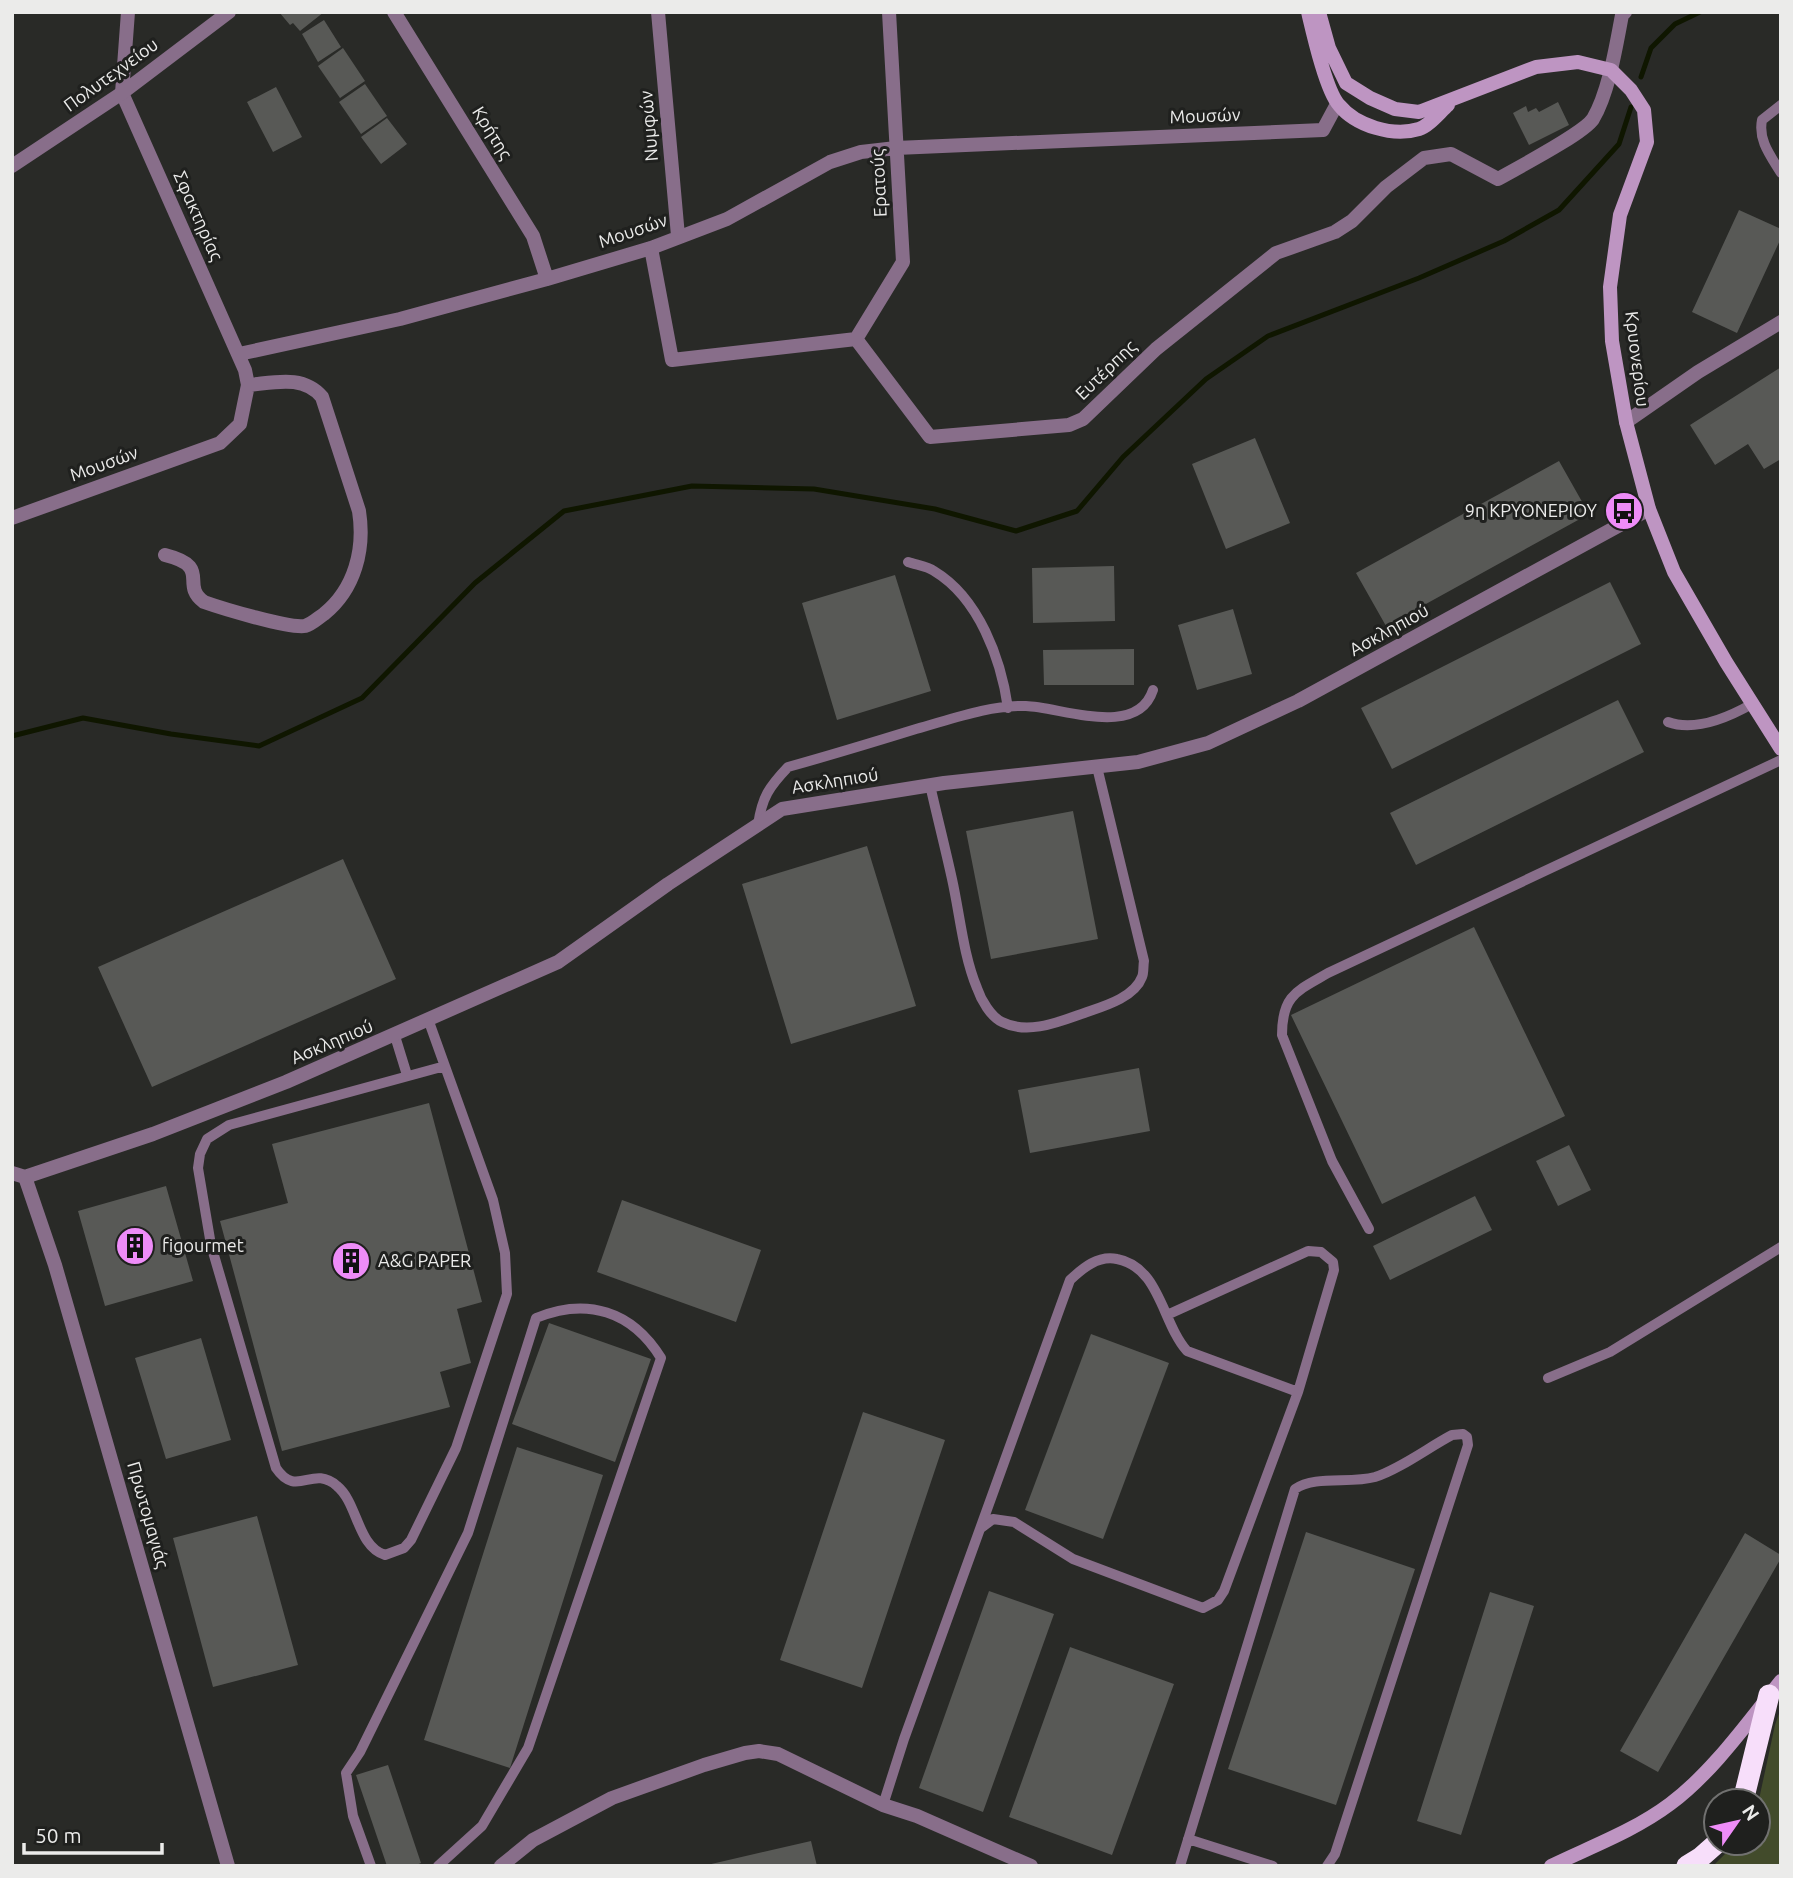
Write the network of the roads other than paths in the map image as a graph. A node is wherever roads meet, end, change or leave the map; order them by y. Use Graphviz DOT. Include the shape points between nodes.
graph roads {
  1 [pos="128,12"];
  2 [pos="229,12"];
  3 [pos="394,12"];
  4 [pos="658,12"];
  5 [pos="889,12"];
  6 [pos="1308,12"];
  7 [pos="1320,12"];
  8 [pos="1625,12"];
  9 [pos="1611,70"];
  10 [pos="122,93"];
  11 [pos="1460,95"];
  12 [pos="1337,104"];
  13 [pos="1781,105"];
  14 [pos="896,148"];
  15 [pos="12,166"];
  16 [pos="1781,173"];
  17 [pos="678,236"];
  18 [pos="651,248"];
  19 [pos="547,279"];
  20 [pos="1781,322"];
  21 [pos="856,339"];
  22 [pos="239,354"];
  23 [pos="247,385"];
  24 [pos="1626,422"];
  25 [pos="1649,509"];
  26 [pos="12,518"];
  27 [pos="164,555"];
  28 [pos="908,562"];
  29 [pos="1153,690"];
  30 [pos="1752,704"];
  31 [pos="1008,708"];
  32 [pos="1668,722"];
  33 [pos="1781,749"];
  34 [pos="1781,760"];
  35 [pos="1097,767"];
  36 [pos="930,785"];
  37 [pos="758,825"];
  38 [pos="428,1019"];
  39 [pos="395,1036"];
  40 [pos="445,1066"];
  41 [pos="407,1075"];
  42 [pos="19,1175"];
  43 [pos="1369,1229"];
  44 [pos="1781,1248"];
  45 [pos="1167,1315"];
  46 [pos="1548,1378"];
  47 [pos="1298,1392"];
  48 [pos="980,1528"];
  49 [pos="1775,1688"];
  50 [pos="1747,1787"];
  51 [pos="883,1805"];
  52 [pos="1188,1839"];
  53 [pos="1702,1856"];
  54 [pos="228,1866"];
  55 [pos="372,1866"];
  56 [pos="438,1866"];
  57 [pos="501,1866"];
  58 [pos="1031,1866"];
  59 [pos="1180,1866"];
  60 [pos="1273,1866"];
  61 [pos="1327,1866"];
  62 [pos="1551,1866"];
  63 [pos="1687,1866"];
  1 -- 10 [label="street"];
  2 -- 10 [label="street, Πολυτεχνείου"];
  3 -- 19 [label="street, Κρήτης" via="533,236"];
  4 -- 17 [label="street, Νυμφών"];
  5 -- 14 [label="street, Ερατούς"];
  6 -- 12 [label="main road"];
  7 -- 11 [label="main road" via="1329,48 1346,83 1370,99 1419,112"];
  8 -- 9 [label="street"];
  9 -- 11 [label="main road" via="1578,62 1536,67"];
  9 -- 21 [label="street, Ευτέρπης" via="1592,121 1565,141 1498,179 1451,154 1424,158 1335,232 1276,253 1156,349 1083,419 1069,425 930,437"];
  9 -- 24 [label="main road, Κρυονερίου" via="1644,110 1647,142 1620,215 1610,287 1612,341"];
  10 -- 15 [label="street, Πολυτεχνείου"];
  10 -- 22 [label="street, Σφακτηρίας"];
  11 -- 12 [label="main road" via="1420,129 1387,131 1362,124"];
  12 -- 14 [label="street, Μουσών" via="1323,130"];
  13 -- 16 [label="lane" via="1762,120 1760,133"];
  14 -- 17 [label="street, Μουσών" via="830,162 727,219"];
  14 -- 21 [label="street, Ερατούς" via="903,262"];
  17 -- 18 [label="street, Μουσών"];
  18 -- 19 [label="street, Μουσών"];
  18 -- 21 [label="street" via="672,360"];
  19 -- 22 [label="street, Μουσών" via="400,319"];
  20 -- 24 [label="street"];
  22 -- 23 [label="street, Μουσών"];
  23 -- 26 [label="street, Μουσών" via="240,424 219,443"];
  23 -- 27 [label="street" via="298,381 322,397 359,511 360,554 351,579 327,612 296,626 204,602 196,594 189,565"];
  24 -- 25 [label="main road, Κρυονερίου"];
  25 -- 30 [label="main road, Κρυονερίου" via="1674,572"];
  25 -- 35 [label="street, Ασκληπιού" via="1298,701 1208,743 1138,762"];
  28 -- 31 [label="lane" via="932,569 959,590 992,647 1004,677"];
  29 -- 31 [label="lane" via="1141,707 1116,718 1027,706"];
  30 -- 32 [label="lane" via="1717,720 1683,725"];
  30 -- 33 [label="main road, Κρυονερίου"];
  31 -- 37 [label="lane" via="953,719 788,767 768,789"];
  34 -- 43 [label="lane" via="1328,973 1288,1000 1282,1035 1332,1161"];
  35 -- 36 [label="street, Ασκληπιού"];
  35 -- 36 [label="lane" via="1144,961 1143,976 1134,989 1114,1002 1029,1028 999,1021 977,989"];
  36 -- 37 [label="street, Ασκληπιού" via="782,809"];
  37 -- 38 [label="street, Ασκληπιού" via="558,962"];
  38 -- 39 [label="street, Ασκληπιού"];
  38 -- 40 [label="lane"];
  39 -- 41 [label="lane"];
  39 -- 42 [label="street, Ασκληπιού" via="153,1134"];
  40 -- 41 [label="lane"];
  40 -- 41 [label="lane" via="493,1199 505,1253 507,1294 456,1448 411,1540 385,1555 373,1549 336,1484 322,1477 291,1482 276,1468 211,1245 198,1168 207,1139 229,1125"];
  42 -- 54 [label="street, Πρωτομαγιάς" via="55,1265"];
  44 -- 46 [label="lane" via="1610,1352"];
  45 -- 47 [label="lane" via="1187,1351"];
  45 -- 47 [label="lane" via="1301,1253 1315,1250 1328,1256 1334,1270"];
  45 -- 48 [label="lane" via="1146,1277 1124,1260 1087,1264 1070,1280"];
  47 -- 48 [label="lane" via="1224,1591 1209,1606 1203,1608 1073,1559 1014,1522 993,1519"];
  48 -- 51 [label="lane"];
  49 -- 50 [label="highway"];
  49 -- 62 [label="main road" via="1699,1780 1669,1805"];
  51 -- 57 [label="street" via="786,1758 759,1751 612,1798 533,1840"];
  51 -- 58 [label="street"];
  52 -- 59 [label="lane"];
  52 -- 60 [label="lane"];
  52 -- 61 [label="lane" via="1295,1489 1307,1482 1382,1475 1452,1435 1463,1434 1468,1445 1335,1854"];
  53 -- 63 [label="highway"];
  55 -- 56 [label="lane" via="353,1816 346,1773 468,1533 536,1318 577,1307 605,1311 632,1325 661,1358 528,1748 482,1826"];
}
